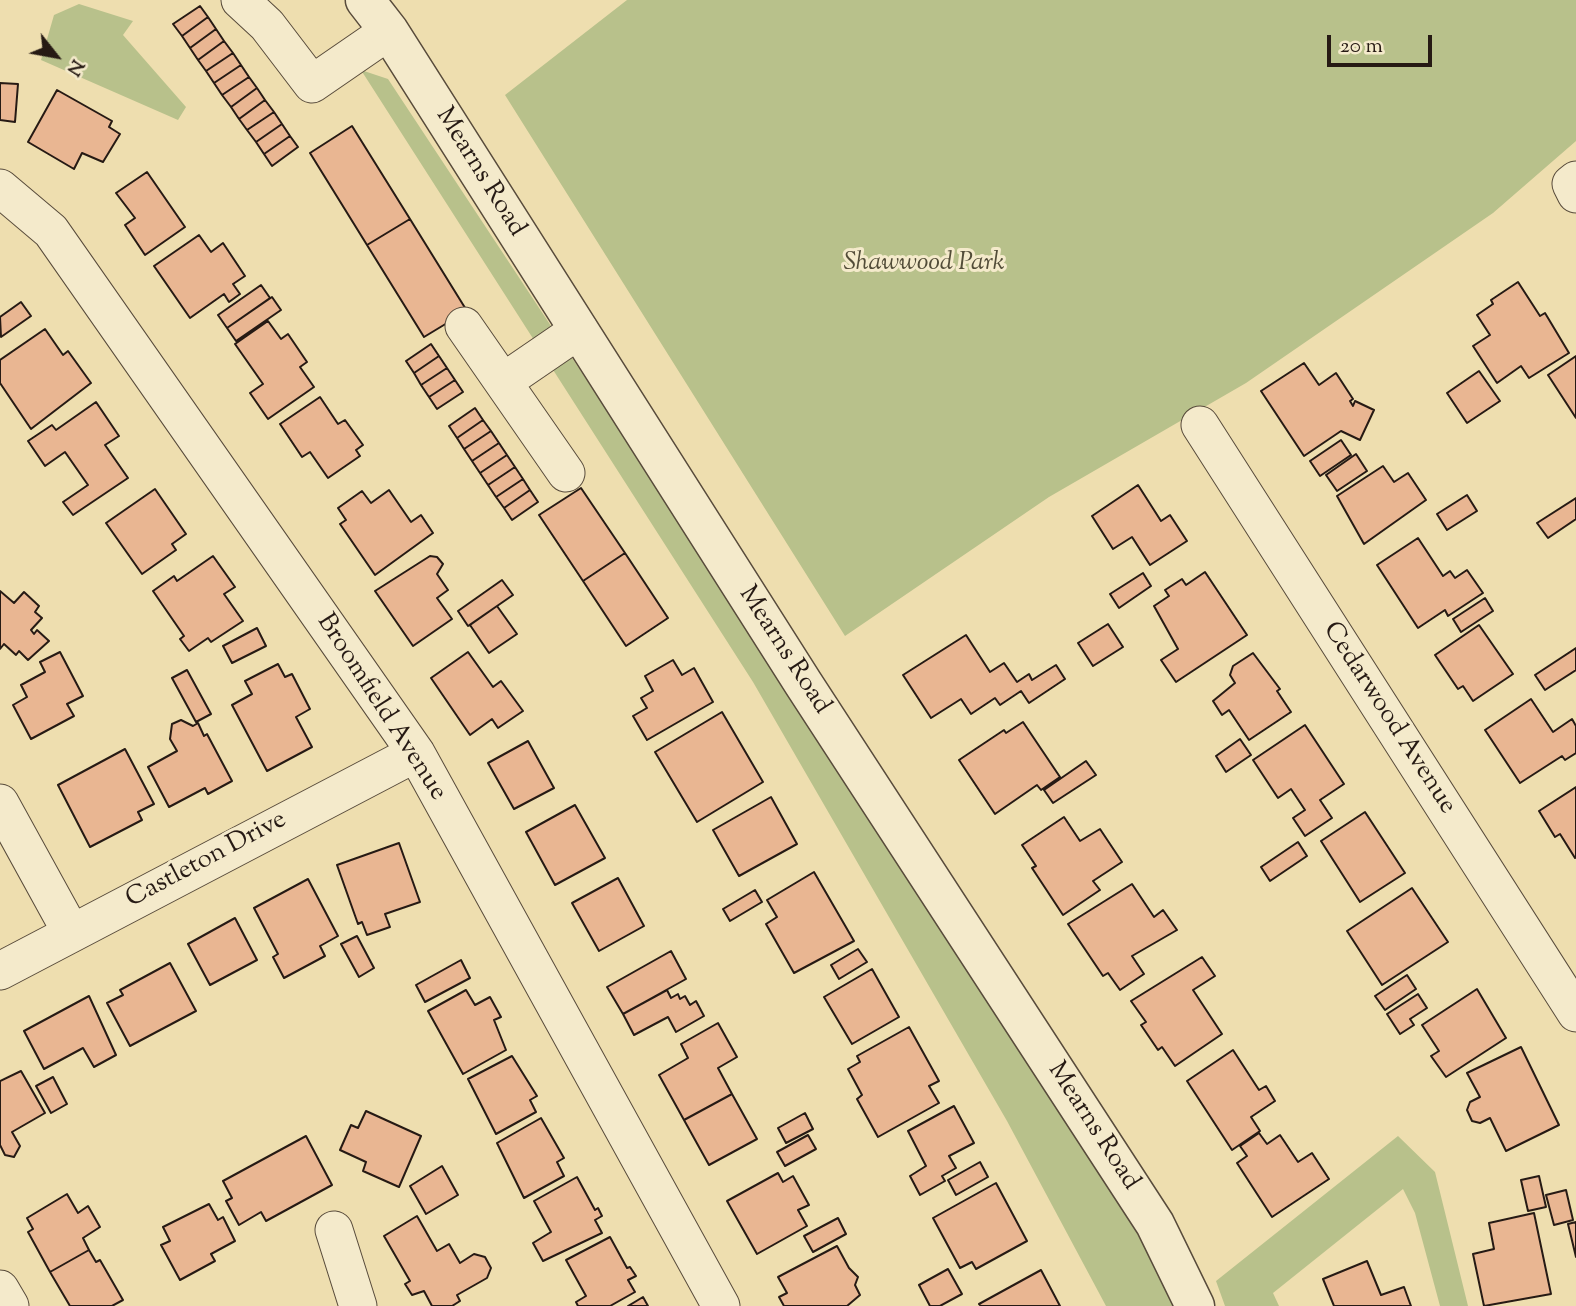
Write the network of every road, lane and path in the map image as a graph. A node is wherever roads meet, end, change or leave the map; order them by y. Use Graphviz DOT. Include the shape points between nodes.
graph roads {
  1 [pos="240,0"];
  2 [pos="365,0"];
  3 [pos="389,31"];
  4 [pos="0,188"];
  5 [pos="464,326"];
  6 [pos="579,330"];
  7 [pos="503,382"];
  8 [pos="1200,425"];
  9 [pos="566,473"];
  10 [pos="416,752"];
  11 [pos="0,803"];
  12 [pos="71,932"];
  13 [pos="0,971"];
  14 [pos="1576,1013"];
  15 [pos="334,1230"];
  16 [pos="0,1289"];
  17 [pos="9,1306"];
  18 [pos="358,1306"];
  19 [pos="721,1306"];
  20 [pos="1195,1306"];
  1 -- 3 [label="street" via="267,24 312,84"];
  2 -- 3 [label="street, Mearns Road"];
  3 -- 6 [label="street, Mearns Road"];
  4 -- 10 [label="street, Broomfield Avenue" via="51,231"];
  5 -- 7 [label="street"];
  6 -- 7 [label="street"];
  6 -- 20 [label="street, Mearns Road" via="1155,1224"];
  7 -- 9 [label="street"];
  8 -- 14 [label="street, Cedarwood Avenue"];
  10 -- 12 [label="street, Castleton Drive"];
  10 -- 19 [label="street, Broomfield Avenue"];
  11 -- 12 [label="street"];
  12 -- 13 [label="street, Castleton Drive"];
  15 -- 18 [label="street"];
  16 -- 17 [label="street"];
}
